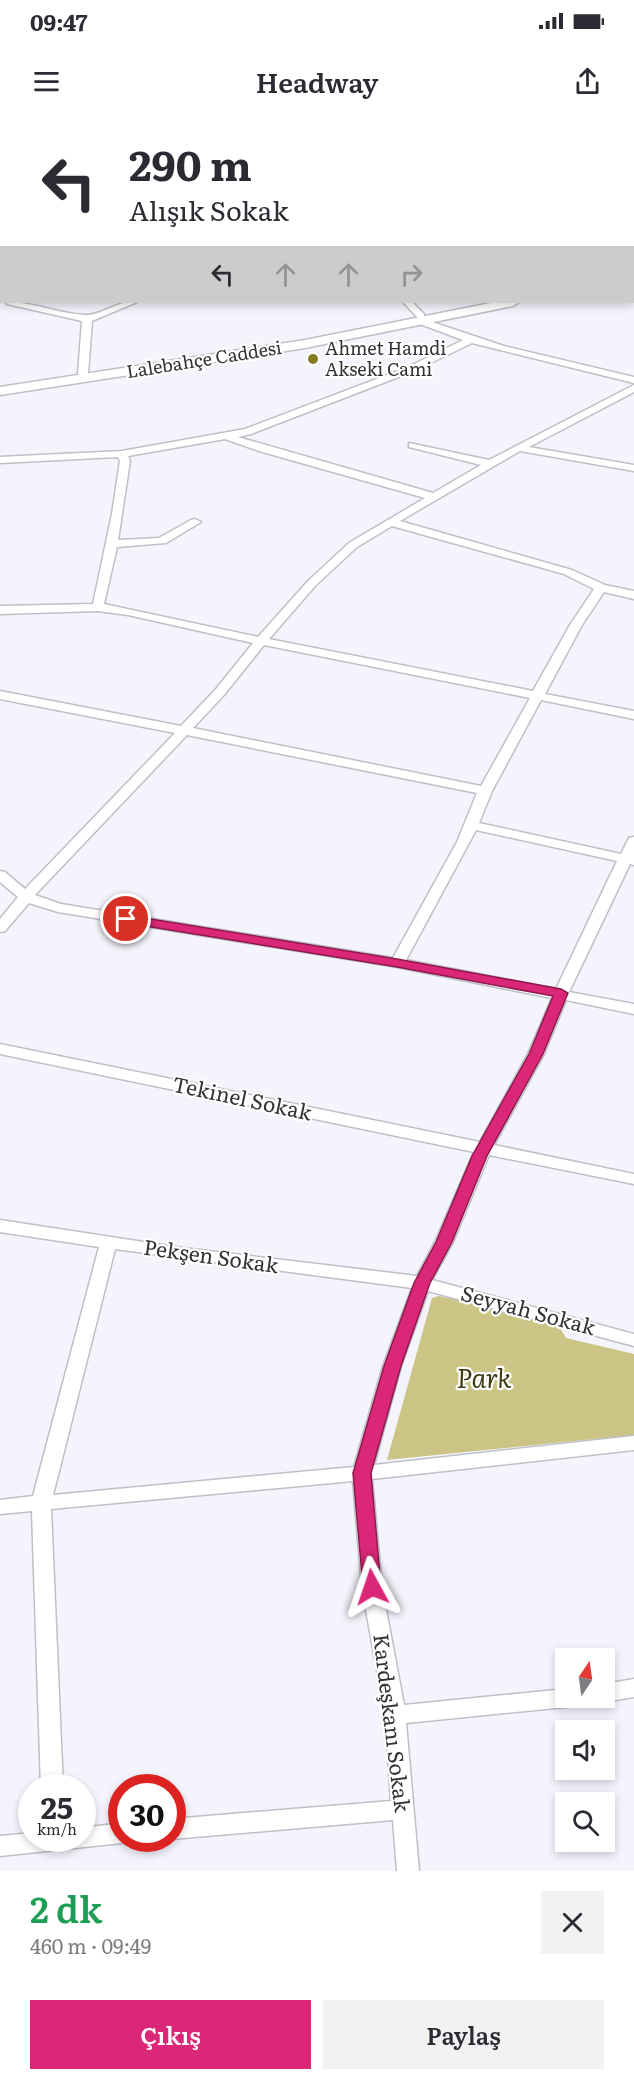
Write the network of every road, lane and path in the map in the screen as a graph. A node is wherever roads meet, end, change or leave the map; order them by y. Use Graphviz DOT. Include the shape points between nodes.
graph roads {
  1 [pos="15,303"];
  2 [pos="129,303"];
  3 [pos="408,303"];
  4 [pos="481,303"];
  5 [pos="508,303"];
  6 [pos="87,319"];
  7 [pos="422,319"];
  8 [pos="471,340"];
  9 [pos="83,374"];
  10 [pos="634,380"];
  11 [pos="0,386"];
  12 [pos="634,388"];
  13 [pos="0,391"];
  14 [pos="226,436"];
  15 [pos="413,445"];
  16 [pos="518,448"];
  17 [pos="122,454"];
  18 [pos="0,460"];
  19 [pos="491,464"];
  20 [pos="634,468"];
  21 [pos="435,496"];
  22 [pos="195,522"];
  23 [pos="391,522"];
  24 [pos="112,544"];
  25 [pos="601,588"];
  26 [pos="634,595"];
  27 [pos="98,607"];
  28 [pos="0,610"];
  29 [pos="261,641"];
  30 [pos="0,696"];
  31 [pos="537,696"];
  32 [pos="634,715"];
  33 [pos="185,731"];
  34 [pos="484,791"];
  35 [pos="471,825"];
  36 [pos="634,841"];
  37 [pos="630,860"];
  38 [pos="0,875"];
  39 [pos="26,897"];
  40 [pos="0,927"];
  41 [pos="397,963"];
  42 [pos="561,993"];
  43 [pos="634,1009"];
  44 [pos="0,1049"];
  45 [pos="484,1149"];
  46 [pos="634,1179"];
  47 [pos="0,1226"];
  48 [pos="108,1243"];
  49 [pos="422,1283"];
  50 [pos="634,1340"];
  51 [pos="634,1443"];
  52 [pos="362,1473"];
  53 [pos="40,1503"];
  54 [pos="0,1507"];
  55 [pos="634,1688"];
  56 [pos="615,1691"];
  57 [pos="555,1699"];
  58 [pos="395,1715"];
  59 [pos="51,1774"];
  60 [pos="403,1810"];
  61 [pos="186,1828"];
  62 [pos="18,1844"];
  63 [pos="0,1846"];
  64 [pos="408,1871"];
  1 -- 6 [label="street"];
  2 -- 6 [label="street"];
  3 -- 7 [label="street"];
  4 -- 7 [label="street, Lalebahçe Caddesi"];
  5 -- 7 [label="street, Lalebahçe Caddesi"];
  6 -- 9 [label="street"];
  7 -- 8 [label="street"];
  7 -- 9 [label="street, Lalebahçe Caddesi"];
  7 -- 13 [label="street, Lalebahçe Caddesi" via="198,362"];
  8 -- 10 [label="street"];
  8 -- 14 [label="street" via="295,416"];
  9 -- 11 [label="street, Lalebahçe Caddesi"];
  12 -- 16 [label="street"];
  14 -- 17 [label="street"];
  14 -- 21 [label="street"];
  15 -- 19 [label="street"];
  16 -- 19 [label="street"];
  16 -- 20 [label="street"];
  17 -- 18 [label="street"];
  17 -- 24 [label="street" via="125,461"];
  19 -- 21 [label="street"];
  21 -- 23 [label="street"];
  22 -- 24 [label="street" via="162,541"];
  23 -- 25 [label="street" via="568,572"];
  23 -- 29 [label="street" via="335,560"];
  24 -- 27 [label="street"];
  25 -- 26 [label="street"];
  25 -- 31 [label="street"];
  27 -- 28 [label="street"];
  27 -- 29 [label="street"];
  29 -- 31 [label="street"];
  29 -- 33 [label="street"];
  30 -- 33 [label="street"];
  31 -- 32 [label="street"];
  31 -- 34 [label="street"];
  33 -- 34 [label="street"];
  33 -- 39 [label="street"];
  34 -- 35 [label="street"];
  35 -- 37 [label="street"];
  35 -- 41 [label="street"];
  36 -- 37 [label="street, Kardeşkanı Sokak"];
  37 -- 42 [label="street, Kardeşkanı Sokak"];
  38 -- 39 [label="street"];
  39 -- 40 [label="street"];
  39 -- 41 [label="street" via="58,908"];
  41 -- 42 [label="street"];
  42 -- 43 [label="street"];
  42 -- 45 [label="street, Kardeşkanı Sokak" via="536,1054"];
  44 -- 45 [label="street, Tekinel Sokak"];
  45 -- 46 [label="street, Tekinel Sokak"];
  45 -- 49 [label="street, Kardeşkanı Sokak"];
  47 -- 48 [label="street, Pekşen Sokak"];
  48 -- 49 [label="street, Pekşen Sokak"];
  48 -- 53 [label="street"];
  49 -- 50 [label="street, Seyyah Sokak"];
  49 -- 52 [label="street, Kardeşkanı Sokak" via="392,1366"];
  51 -- 52 [label="street"];
  52 -- 53 [label="street"];
  52 -- 58 [label="street, Kardeşkanı Sokak" via="372,1587"];
  53 -- 54 [label="street"];
  53 -- 59 [label="street"];
  55 -- 56 [label="street"];
  57 -- 58 [label="street"];
  58 -- 60 [label="street, Kardeşkanı Sokak"];
  60 -- 61 [label="street"];
  60 -- 64 [label="street, Kardeşkanı Sokak"];
  62 -- 63 [label="street"];
}
